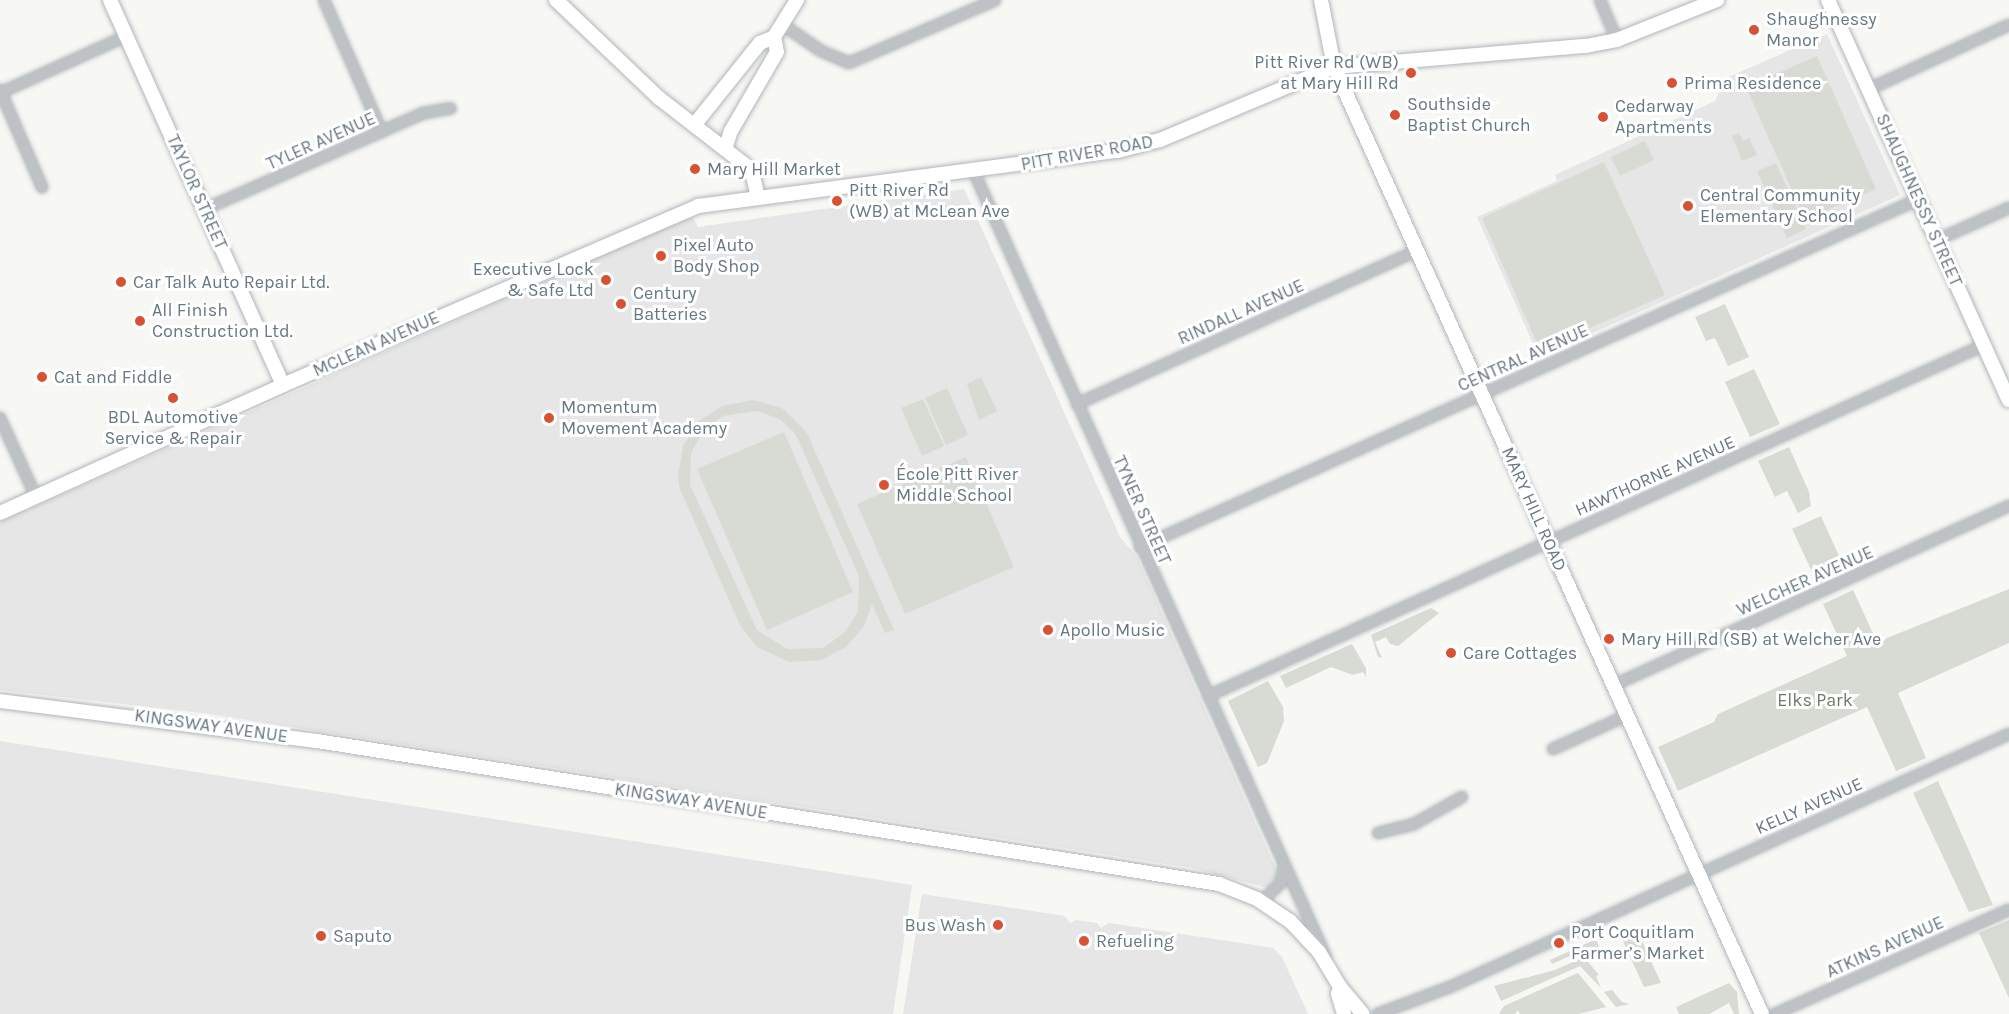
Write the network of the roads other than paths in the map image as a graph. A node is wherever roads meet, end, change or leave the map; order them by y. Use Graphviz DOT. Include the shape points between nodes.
graph roads {
  1 [pos="110,0"];
  2 [pos="324,0"];
  3 [pos="556,0"];
  4 [pos="796,0"];
  5 [pos="995,0"];
  6 [pos="1321,0"];
  7 [pos="1600,0"];
  8 [pos="1717,0"];
  9 [pos="1828,0"];
  10 [pos="983,2"];
  11 [pos="783,25"];
  12 [pos="2009,25"];
  13 [pos="126,36"];
  14 [pos="774,37"];
  15 [pos="1617,40"];
  16 [pos="1334,67"];
  17 [pos="1869,89"];
  18 [pos="0,92"];
  19 [pos="451,108"];
  20 [pos="694,124"];
  21 [pos="382,132"];
  22 [pos="725,148"];
  23 [pos="974,172"];
  24 [pos="42,187"];
  25 [pos="758,197"];
  26 [pos="1918,199"];
  27 [pos="2009,208"];
  28 [pos="205,209"];
  29 [pos="1937,240"];
  30 [pos="1418,250"];
  31 [pos="1984,345"];
  32 [pos="283,385"];
  33 [pos="2006,385"];
  34 [pos="1482,394"];
  35 [pos="2009,400"];
  36 [pos="1077,404"];
  37 [pos="0,418"];
  38 [pos="36,497"];
  39 [pos="2009,506"];
  40 [pos="0,513"];
  41 [pos="1549,542"];
  42 [pos="1140,546"];
  43 [pos="1614,685"];
  44 [pos="1208,696"];
  45 [pos="0,701"];
  46 [pos="1628,715"];
  47 [pos="2009,734"];
  48 [pos="1553,749"];
  49 [pos="1462,797"];
  50 [pos="1378,833"];
  51 [pos="1283,861"];
  52 [pos="1699,874"];
  53 [pos="1262,902"];
  54 [pos="2009,910"];
  55 [pos="1340,987"];
  56 [pos="1421,1000"];
  57 [pos="1344,1014"];
  58 [pos="1363,1014"];
  59 [pos="1378,1014"];
  60 [pos="1403,1014"];
  61 [pos="1762,1014"];
  62 [pos="1775,1014"];
  1 -- 13 [label="main road, TAYLOR STREET"];
  2 -- 21 [label="street"];
  3 -- 20 [label="main road" via="659,98"];
  4 -- 11 [label="main road"];
  5 -- 10 [label="street"];
  6 -- 16 [label="main road, MARY HILL ROAD"];
  7 -- 15 [label="street"];
  8 -- 15 [label="main road, PITT RIVER ROAD"];
  9 -- 17 [label="main road, SHAUGHNESSY STREET"];
  10 -- 11 [label="street" via="849,63 822,51"];
  11 -- 14 [label="main road"];
  12 -- 17 [label="street"];
  13 -- 18 [label="street"];
  13 -- 28 [label="main road, TAYLOR STREET"];
  14 -- 20 [label="main road" via="760,43"];
  14 -- 22 [label="main road" via="777,52 731,130"];
  15 -- 16 [label="main road, PITT RIVER ROAD" via="1563,49"];
  16 -- 23 [label="main road, PITT RIVER ROAD" via="1141,146"];
  16 -- 30 [label="main road, MARY HILL ROAD"];
  17 -- 26 [label="main road, SHAUGHNESSY STREET"];
  18 -- 24 [label="street"];
  19 -- 21 [label="street, TYLER AVENUE" via="424,113"];
  20 -- 22 [label="main road"];
  21 -- 28 [label="street, TYLER AVENUE"];
  22 -- 25 [label="main road" via="751,172"];
  23 -- 25 [label="main road, PITT RIVER ROAD"];
  23 -- 36 [label="street, TYNER STREET"];
  25 -- 32 [label="main road, MCLEAN AVENUE" via="707,204 675,214"];
  26 -- 29 [label="main road, SHAUGHNESSY STREET"];
  26 -- 34 [label="street, CENTRAL AVENUE"];
  27 -- 29 [label="street"];
  28 -- 32 [label="main road, TAYLOR STREET"];
  29 -- 31 [label="main road, SHAUGHNESSY STREET"];
  30 -- 34 [label="main road, MARY HILL ROAD"];
  30 -- 36 [label="street, RINDALL AVENUE"];
  31 -- 33 [label="main road, SHAUGHNESSY STREET"];
  31 -- 41 [label="street, HAWTHORNE AVENUE"];
  32 -- 38 [label="main road, MCLEAN AVENUE"];
  33 -- 35 [label="main road, SHAUGHNESSY STREET"];
  34 -- 41 [label="main road, MARY HILL ROAD"];
  34 -- 42 [label="street, CENTRAL AVENUE"];
  36 -- 42 [label="street, TYNER STREET"];
  37 -- 38 [label="street"];
  38 -- 40 [label="main road, MCLEAN AVENUE"];
  39 -- 43 [label="street, WELCHER AVENUE"];
  41 -- 43 [label="main road, MARY HILL ROAD"];
  41 -- 44 [label="street, HAWTHORNE AVENUE"];
  42 -- 44 [label="street, TYNER STREET"];
  43 -- 46 [label="main road, MARY HILL ROAD"];
  44 -- 51 [label="street, TYNER STREET"];
  45 -- 53 [label="main road, KINGSWAY AVENUE" via="316,741 1127,869 1219,884"];
  46 -- 48 [label="street"];
  46 -- 52 [label="main road, MARY HILL ROAD"];
  47 -- 52 [label="street, KELLY AVENUE"];
  49 -- 50 [label="street" via="1414,824"];
  51 -- 53 [label="street" via="1281,883"];
  51 -- 55 [label="street, TYNER STREET"];
  52 -- 56 [label="street, KELLY AVENUE"];
  52 -- 61 [label="main road, MARY HILL ROAD"];
  53 -- 55 [label="main road, KINGSWAY AVENUE" via="1305,935"];
  54 -- 62 [label="street, ATKINS AVENUE"];
  55 -- 57 [label="main road, KINGSWAY AVENUE"];
  55 -- 58 [label="main road, KINGSWAY AVENUE"];
  56 -- 59 [label="street"];
  56 -- 60 [label="street"];
}
